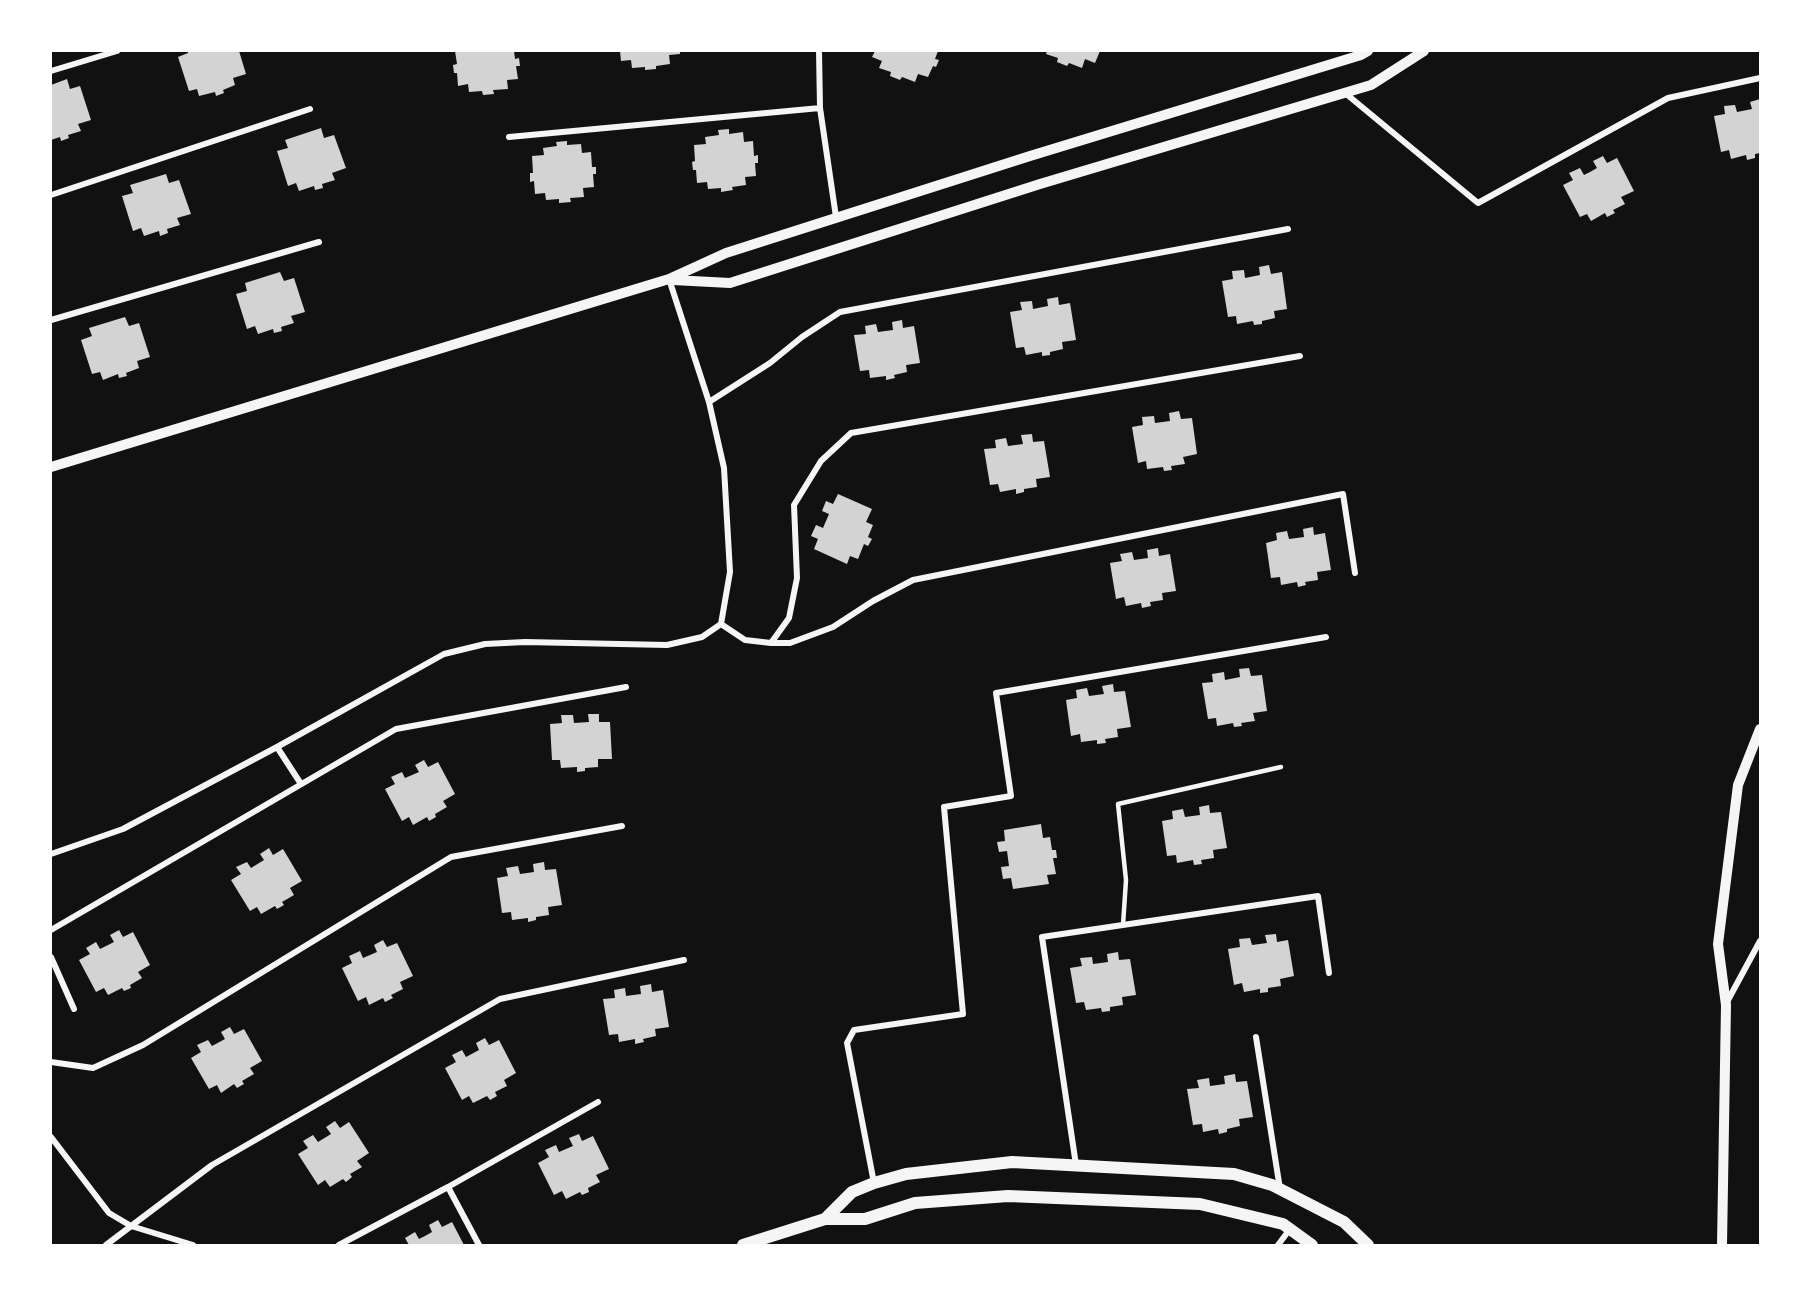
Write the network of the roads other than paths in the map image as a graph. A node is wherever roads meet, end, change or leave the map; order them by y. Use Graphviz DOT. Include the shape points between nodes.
graph roads {
  1 [pos="117,51"];
  2 [pos="819,51"];
  3 [pos="1368,51"];
  4 [pos="1424,51"];
  5 [pos="51,72"];
  6 [pos="1760,78"];
  7 [pos="1345,93"];
  8 [pos="820,108"];
  9 [pos="310,109"];
  10 [pos="509,137"];
  11 [pos="51,195"];
  12 [pos="836,217"];
  13 [pos="1288,229"];
  14 [pos="319,242"];
  15 [pos="669,279"];
  16 [pos="51,320"];
  17 [pos="1300,356"];
  18 [pos="709,402"];
  19 [pos="51,467"];
  20 [pos="1356,573"];
  21 [pos="722,624"];
  22 [pos="1326,637"];
  23 [pos="771,643"];
  24 [pos="627,687"];
  25 [pos="1760,729"];
  26 [pos="277,747"];
  27 [pos="1281,767"];
  28 [pos="301,784"];
  29 [pos="622,825"];
  30 [pos="51,854"];
  31 [pos="1123,925"];
  32 [pos="51,930"];
  33 [pos="1759,943"];
  34 [pos="51,957"];
  35 [pos="684,960"];
  36 [pos="1329,973"];
  37 [pos="1726,1005"];
  38 [pos="74,1009"];
  39 [pos="1256,1037"];
  40 [pos="51,1062"];
  41 [pos="598,1102"];
  42 [pos="51,1137"];
  43 [pos="1076,1166"];
  44 [pos="874,1183"];
  45 [pos="448,1187"];
  46 [pos="1280,1189"];
  47 [pos="825,1219"];
  48 [pos="131,1226"];
  49 [pos="1290,1229"];
  50 [pos="106,1245"];
  51 [pos="193,1245"];
  52 [pos="339,1245"];
  53 [pos="479,1245"];
  54 [pos="743,1245"];
  55 [pos="1278,1245"];
  56 [pos="1312,1245"];
  57 [pos="1368,1245"];
  58 [pos="1722,1245"];
  1 -- 5 [label="street"];
  2 -- 8 [label="street"];
  3 -- 12 [label="street"];
  4 -- 7 [label="street" via="1371,85"];
  6 -- 7 [label="street" via="1668,98 1478,203"];
  7 -- 15 [label="street" via="1040,184 730,284"];
  8 -- 10 [label="street"];
  8 -- 12 [label="street"];
  9 -- 11 [label="street"];
  12 -- 15 [label="street" via="726,253"];
  13 -- 18 [label="street" via="840,312"];
  14 -- 16 [label="street"];
  15 -- 18 [label="street"];
  15 -- 19 [label="street"];
  17 -- 23 [label="street" via="851,433 821,461 794,505 797,578 789,618"];
  18 -- 21 [label="street" via="724,468 730,572"];
  20 -- 23 [label="street" via="1343,494 913,580 833,627 790,643"];
  21 -- 23 [label="street" via="745,640"];
  21 -- 26 [label="street" via="702,637 667,645 525,642 485,644 444,654"];
  22 -- 44 [label="street" via="996,693 1011,796 944,807 963,1014 855,1030 847,1043"];
  24 -- 28 [label="street" via="396,729"];
  25 -- 37 [label="street" via="1738,784 1718,944"];
  26 -- 28 [label="street"];
  26 -- 30 [label="street" via="123,829"];
  27 -- 31 [label="lane" via="1118,804 1125,879"];
  28 -- 32 [label="street"];
  29 -- 40 [label="street" via="451,857 143,1045 93,1068"];
  31 -- 36 [label="street" via="1318,896"];
  31 -- 43 [label="street" via="1042,937"];
  33 -- 37 [label="street"];
  34 -- 38 [label="street"];
  35 -- 48 [label="street" via="500,999 212,1165"];
  37 -- 58 [label="street"];
  39 -- 46 [label="street"];
  41 -- 45 [label="street"];
  42 -- 48 [label="street" via="109,1213"];
  43 -- 44 [label="main road" via="1012,1162 906,1174"];
  43 -- 46 [label="main road" via="1234,1174"];
  44 -- 47 [label="main road" via="852,1192"];
  45 -- 52 [label="street"];
  45 -- 53 [label="street"];
  46 -- 57 [label="main road" via="1344,1222"];
  47 -- 49 [label="main road" via="865,1218 915,1203 1008,1196 1200,1204 1284,1224"];
  47 -- 54 [label="main road"];
  48 -- 50 [label="street"];
  48 -- 51 [label="street"];
  49 -- 55 [label="street"];
  49 -- 56 [label="main road"];
}
